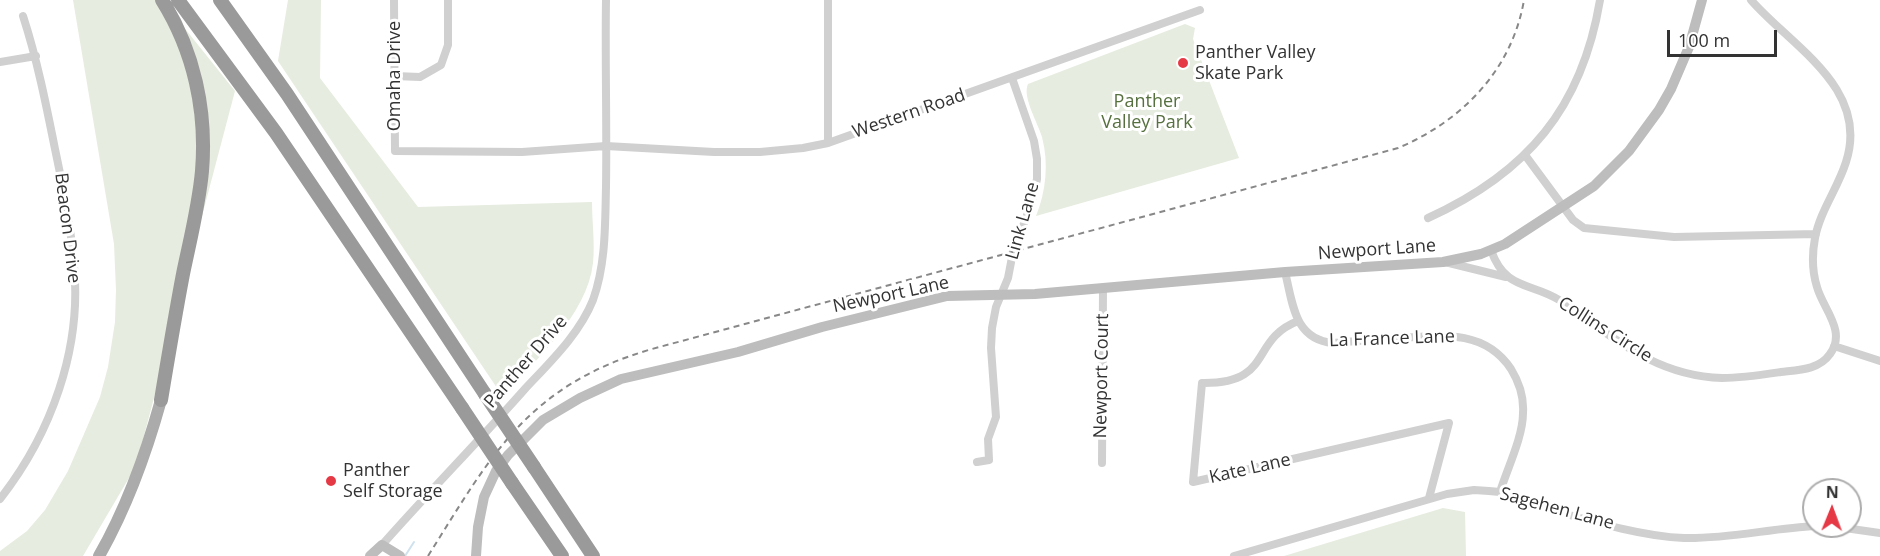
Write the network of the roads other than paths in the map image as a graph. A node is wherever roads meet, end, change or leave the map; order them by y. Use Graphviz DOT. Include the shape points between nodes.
graph roads {
  1 [pos="162,0"];
  2 [pos="178,0"];
  3 [pos="220,0"];
  4 [pos="394,0"];
  5 [pos="448,0"];
  6 [pos="606,0"];
  7 [pos="828,0"];
  8 [pos="1600,0"];
  9 [pos="1702,0"];
  10 [pos="1751,0"];
  11 [pos="1200,10"];
  12 [pos="23,16"];
  13 [pos="36,56"];
  14 [pos="0,62"];
  15 [pos="394,76"];
  16 [pos="1012,78"];
  17 [pos="828,143"];
  18 [pos="606,146"];
  19 [pos="522,152"];
  20 [pos="1525,155"];
  21 [pos="1564,207"];
  22 [pos="1428,218"];
  23 [pos="1816,234"];
  24 [pos="1491,250"];
  25 [pos="1443,262"];
  26 [pos="1285,272"];
  27 [pos="1509,278"];
  28 [pos="1103,289"];
  29 [pos="1002,295"];
  30 [pos="1298,321"];
  31 [pos="1834,346"];
  32 [pos="1880,361"];
  33 [pos="161,400"];
  34 [pos="977,462"];
  35 [pos="1102,463"];
  36 [pos="1500,492"];
  37 [pos="1429,498"];
  38 [pos="0,499"];
  39 [pos="1802,528"];
  40 [pos="1862,530"];
  41 [pos="1880,533"];
  42 [pos="382,545"];
  43 [pos="99,556"];
  44 [pos="370,556"];
  45 [pos="400,556"];
  46 [pos="476,556"];
  47 [pos="561,556"];
  48 [pos="593,556"];
  49 [pos="1234,556"];
  1 -- 33 [label="highway" via="180,35 197,86 204,151"];
  2 -- 47 [label="highway, bridge" via="276,133"];
  3 -- 48 [label="highway, bridge" via="287,94"];
  4 -- 15 [label="street, Omaha Drive"];
  5 -- 15 [label="street" via="448,45 441,65 420,77"];
  6 -- 18 [label="street, Panther Drive"];
  7 -- 17 [label="street"];
  8 -- 20 [label="street" via="1591,44 1576,83 1553,122"];
  9 -- 21 [label="street, Newport Lane" via="1689,47 1659,110 1612,169"];
  10 -- 23 [label="street" via="1829,77 1847,109 1851,136 1847,162"];
  11 -- 16 [label="street, Western Road"];
  12 -- 13 [label="street, Beacon Drive"];
  13 -- 14 [label="street"];
  13 -- 38 [label="street, Beacon Drive" via="64,191 75,266 75,312 64,374 50,416"];
  15 -- 19 [label="street, Omaha Drive" via="395,151"];
  16 -- 17 [label="street, Western Road"];
  16 -- 29 [label="street, Link Lane" via="1034,141 1037,170 1031,206"];
  17 -- 18 [label="street, Western Road" via="759,152"];
  18 -- 19 [label="street, Western Road"];
  18 -- 42 [label="street, Panther Drive" via="602,264 584,318 463,459"];
  20 -- 21 [label="street"];
  20 -- 22 [label="street" via="1474,195"];
  21 -- 23 [label="street" via="1578,225 1591,230 1674,237"];
  21 -- 24 [label="street, Newport Lane"];
  23 -- 31 [label="street" via="1814,274 1836,330"];
  24 -- 25 [label="street, Newport Lane"];
  24 -- 27 [label="street"];
  25 -- 26 [label="street, Newport Lane"];
  25 -- 27 [label="street, Collins Circle"];
  26 -- 28 [label="street, Newport Lane"];
  26 -- 30 [label="street"];
  27 -- 31 [label="street, Collins Circle" via="1559,300 1627,348 1685,373 1740,377 1811,368 1825,361"];
  28 -- 29 [label="street, Newport Lane"];
  28 -- 35 [label="street, Newport Court"];
  29 -- 34 [label="street, Link Lane" via="996,307 991,348 996,417 988,439 989,460"];
  29 -- 46 [label="street, Newport Lane" via="936,298 738,352 640,374 600,388 543,420 496,471 481,509"];
  30 -- 36 [label="street, La France Lane" via="1311,336 1326,342 1449,335 1473,339 1494,351 1515,377 1523,413"];
  30 -- 37 [label="street, Kate Lane" via="1274,337 1248,373 1229,382 1202,383 1193,482 1449,423"];
  31 -- 32 [label="street"];
  33 -- 43 [label="main road" via="129,498"];
  36 -- 37 [label="street, Sagehen Lane" via="1474,490"];
  36 -- 39 [label="street, Sagehen Lane" via="1515,500 1662,536 1704,538"];
  37 -- 49 [label="street, Sagehen Lane"];
  40 -- 41 [label="street"];
  42 -- 44 [label="street, Panther Drive"];
  42 -- 45 [label="street"];
}
